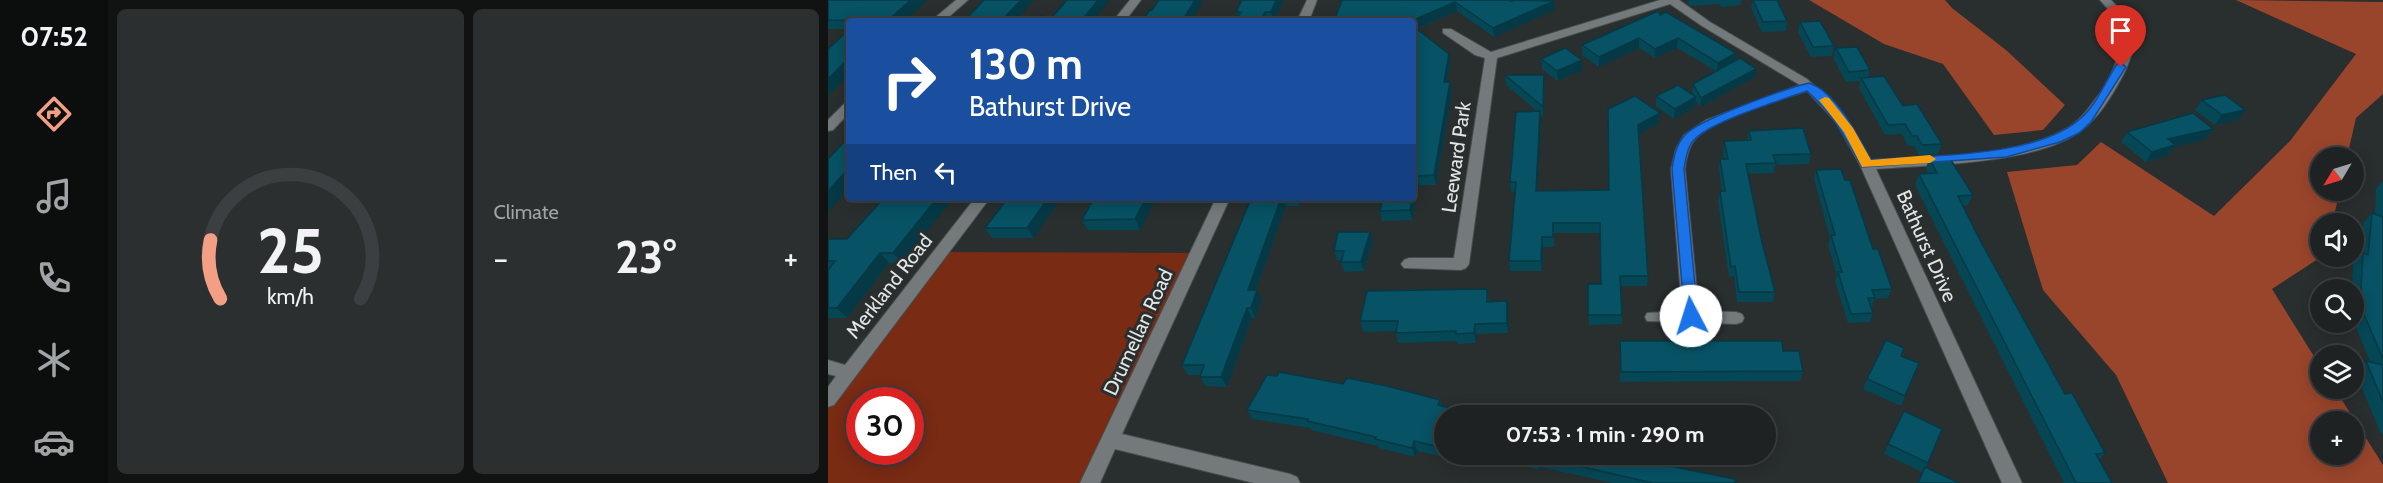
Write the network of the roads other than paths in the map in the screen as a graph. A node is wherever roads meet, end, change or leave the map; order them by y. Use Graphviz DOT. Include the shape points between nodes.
graph roads {
  1 [pos="963,0"];
  2 [pos="1136,0"];
  3 [pos="1312,0"];
  4 [pos="1672,0"];
  5 [pos="2105,0"];
  6 [pos="941,18"];
  7 [pos="1121,18"];
  8 [pos="1304,18"];
  9 [pos="1447,31"];
  10 [pos="1491,56"];
  11 [pos="1809,86"];
  12 [pos="846,109"];
  13 [pos="828,127"];
  14 [pos="1867,165"];
  15 [pos="981,201"];
  16 [pos="1222,201"];
  17 [pos="1409,264"];
  18 [pos="1653,316"];
  19 [pos="1691,316"];
  20 [pos="1736,318"];
  21 [pos="828,367"];
  22 [pos="849,373"];
  23 [pos="828,400"];
  24 [pos="1111,440"];
  25 [pos="1090,483"];
  26 [pos="1290,483"];
  27 [pos="2012,483"];
  1 -- 6 [label="street"];
  2 -- 7 [label="street"];
  3 -- 8 [label="street"];
  4 -- 10 [label="street"];
  4 -- 11 [label="street, Bathurst Drive"];
  5 -- 14 [label="street" via="2128,24 2129,50 2107,91 2075,130 2006,153"];
  9 -- 10 [label="street"];
  10 -- 17 [label="street, Leeward Park" via="1469,264"];
  11 -- 14 [label="street, Bathurst Drive" via="1849,131"];
  11 -- 19 [label="street" via="1711,123 1690,136 1682,150 1678,169"];
  12 -- 13 [label="street"];
  14 -- 27 [label="street, Bathurst Drive"];
  15 -- 22 [label="street, Merkland Road"];
  16 -- 24 [label="street, Drumellan Road"];
  18 -- 19 [label="street"];
  19 -- 20 [label="street"];
  21 -- 22 [label="street"];
  22 -- 23 [label="street, Merkland Road"];
  24 -- 25 [label="street, Drumellan Road"];
  24 -- 26 [label="street"];
}
